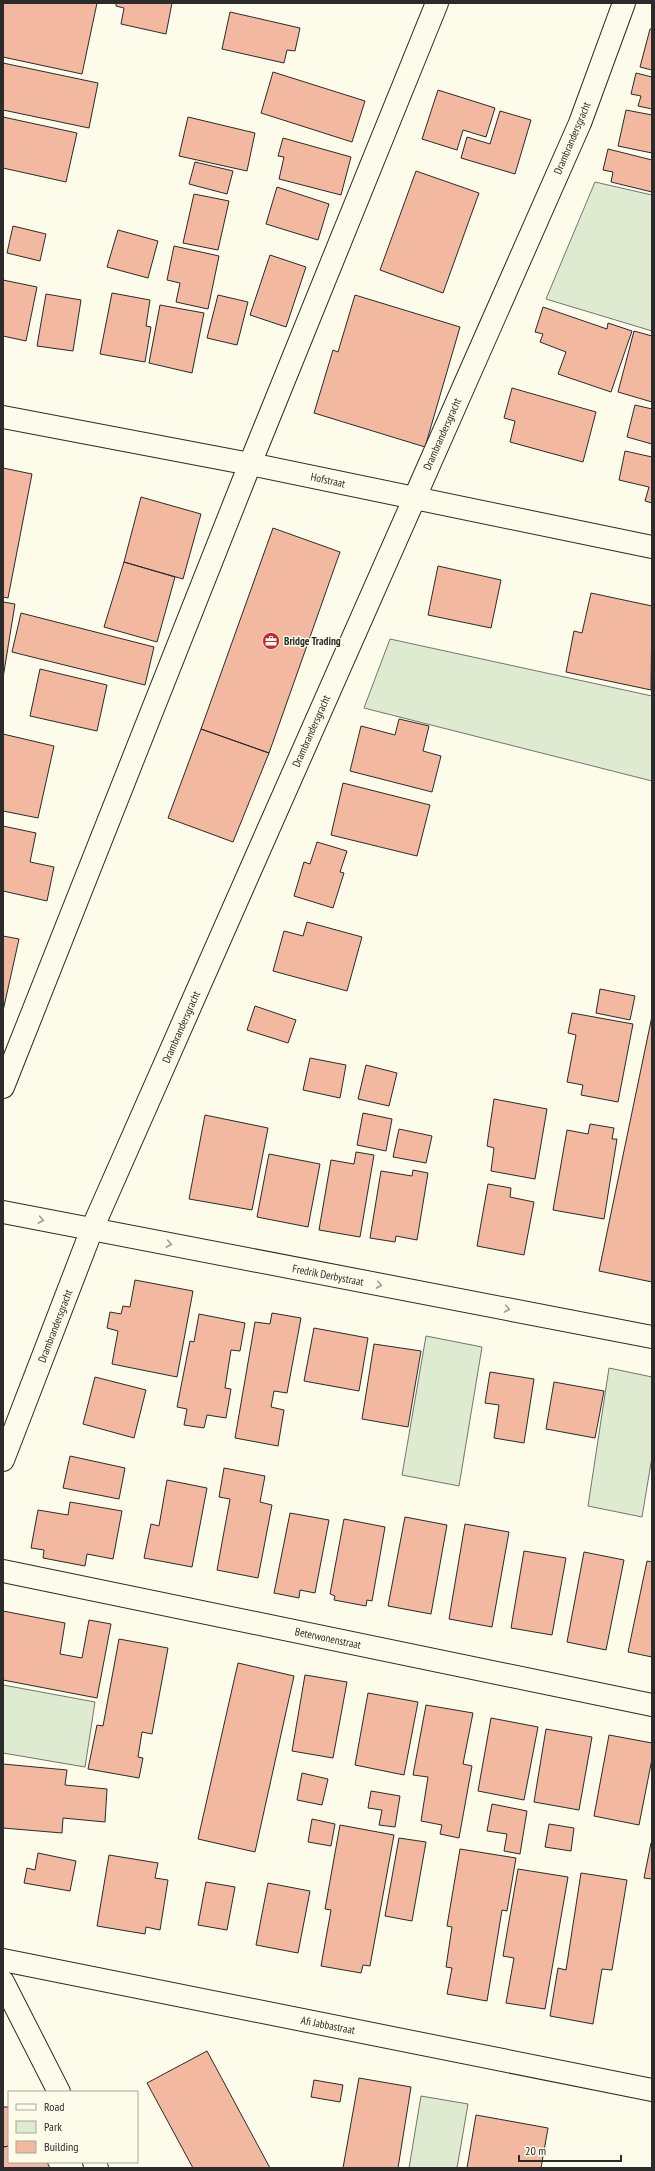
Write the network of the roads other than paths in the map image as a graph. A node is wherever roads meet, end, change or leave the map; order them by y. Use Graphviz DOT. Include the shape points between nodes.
graph roads {
  1 [pos="437,3"];
  2 [pos="624,3"];
  3 [pos="3,417"];
  4 [pos="250,464"];
  5 [pos="413,498"];
  6 [pos="652,547"];
  7 [pos="3,1087"];
  8 [pos="3,1212"];
  9 [pos="92,1230"];
  10 [pos="652,1337"];
  11 [pos="3,1460"];
  12 [pos="3,1570"];
  13 [pos="652,1705"];
  14 [pos="3,1960"];
  15 [pos="3,1982"];
  16 [pos="652,2090"];
  17 [pos="58,2091"];
  1 -- 4 [label="street"];
  2 -- 5 [label="street, Drambrandersgracht" via="580,123"];
  3 -- 4 [label="street, Hofstraat"];
  4 -- 5 [label="street, Hofstraat"];
  4 -- 7 [label="street"];
  5 -- 6 [label="street, Hofstraat"];
  5 -- 9 [label="street, Drambrandersgracht"];
  8 -- 9 [label="street, Fredrik Derbystraat, one-way"];
  9 -- 10 [label="street, Fredrik Derbystraat, one-way"];
  9 -- 11 [label="street, Drambrandersgracht"];
  12 -- 13 [label="street, Beterwonenstraat"];
  14 -- 16 [label="street, Afi Jabbastraat"];
  15 -- 17 [label="street"];
}
